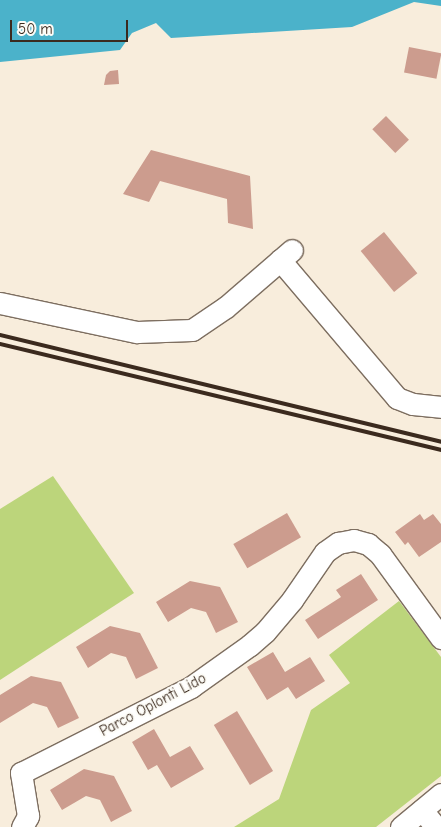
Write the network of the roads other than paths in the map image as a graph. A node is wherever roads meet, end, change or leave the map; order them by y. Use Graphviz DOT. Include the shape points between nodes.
graph roads {
  1 [pos="0,303"];
  2 [pos="441,407"];
  3 [pos="441,638"];
  4 [pos="441,794"];
  5 [pos="422,810"];
  6 [pos="25,824"];
  7 [pos="401,827"];
  8 [pos="436,827"];
  1 -- 2 [label="street" via="137,332 192,330 226,307 286,255 397,398 413,404"];
  3 -- 6 [label="street, Parco Oplonti Lido" via="380,554 368,544 354,540 338,543 325,552 292,600 250,646 191,687 21,773"];
  4 -- 5 [label="street"];
  5 -- 7 [label="street"];
  5 -- 8 [label="street"];
}
